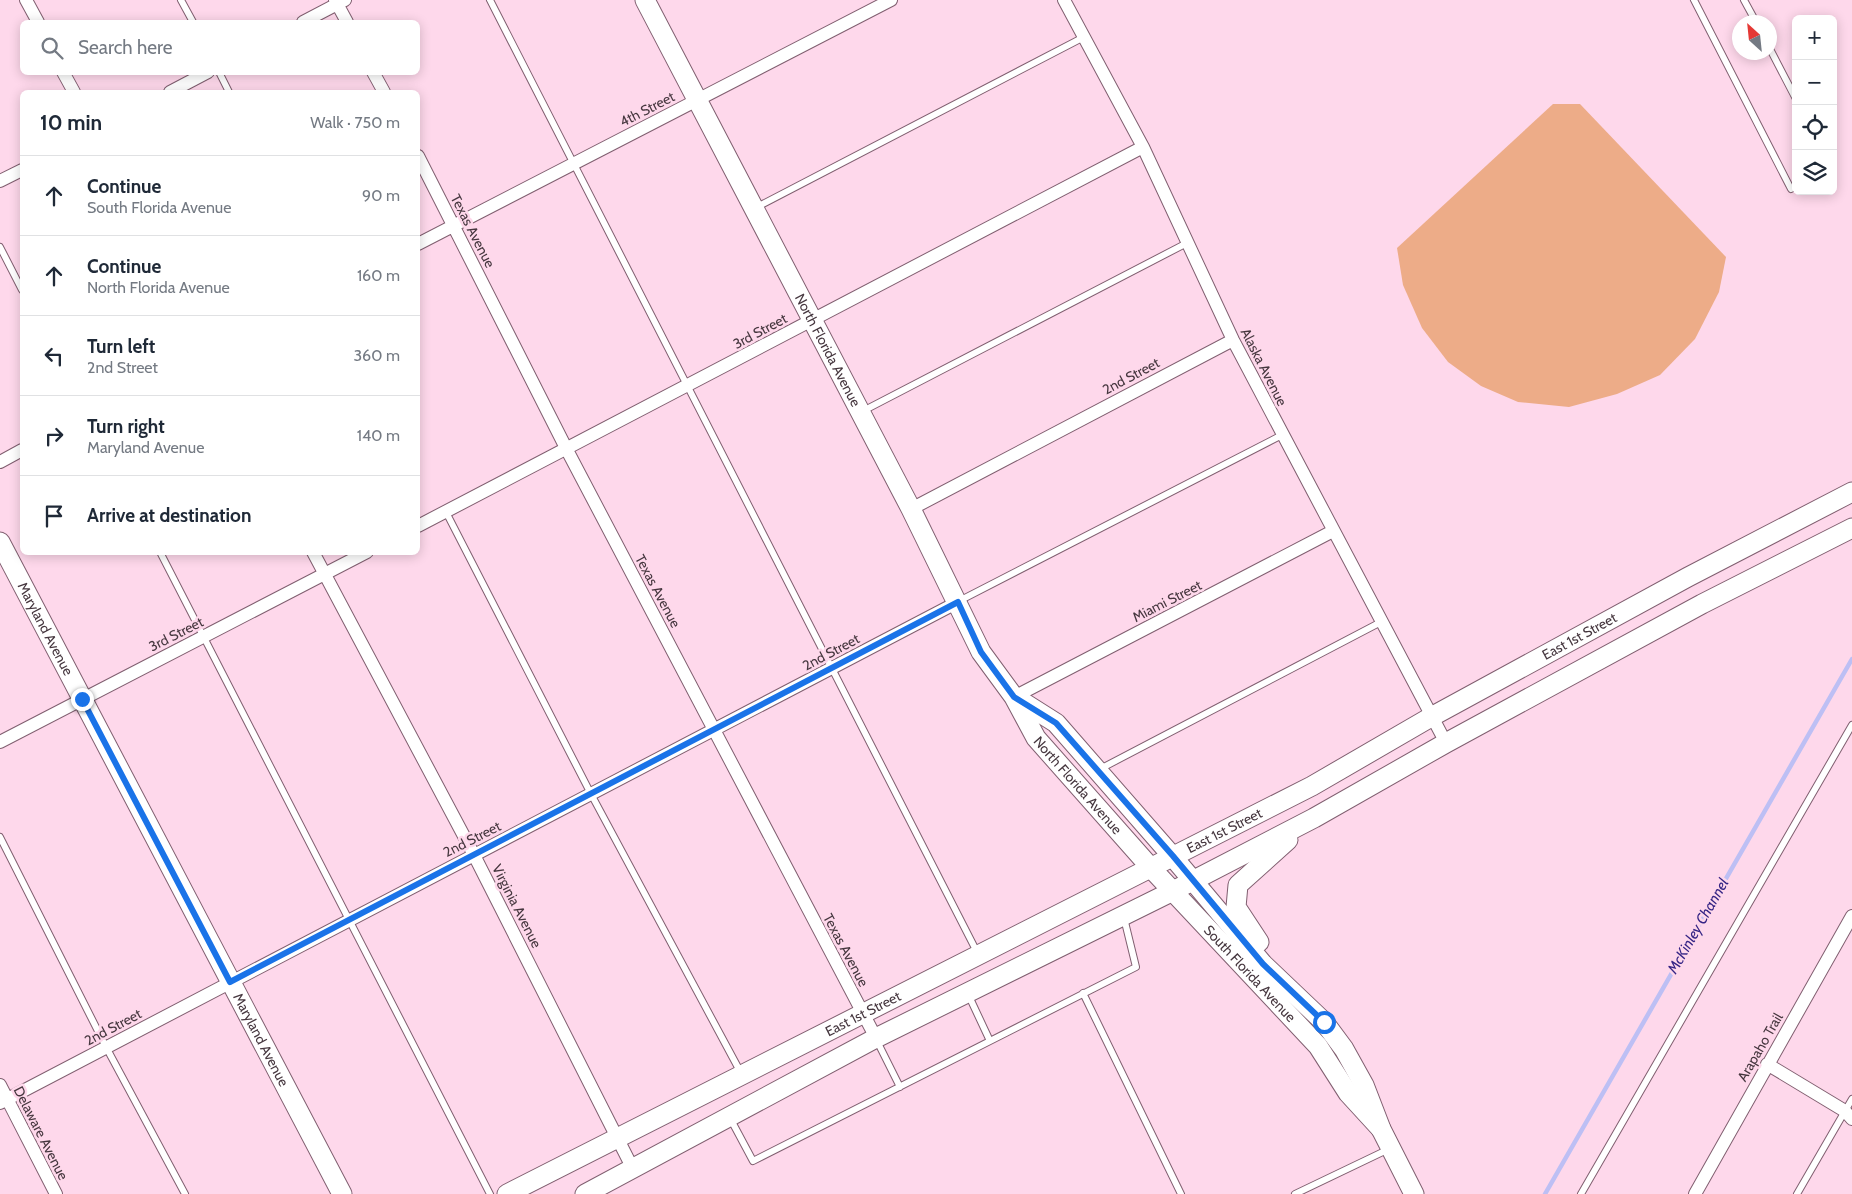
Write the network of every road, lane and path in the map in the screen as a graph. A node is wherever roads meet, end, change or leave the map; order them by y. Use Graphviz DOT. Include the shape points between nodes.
graph roads {
  1 [pos="26,0"];
  2 [pos="181,0"];
  3 [pos="490,0"];
  4 [pos="645,0"];
  5 [pos="891,0"];
  6 [pos="1064,0"];
  7 [pos="1694,0"];
  8 [pos="1744,0"];
  9 [pos="339,1"];
  10 [pos="1752,15"];
  11 [pos="37,20"];
  12 [pos="192,20"];
  13 [pos="306,20"];
  14 [pos="346,20"];
  15 [pos="1084,37"];
  16 [pos="1776,60"];
  17 [pos="66,75"];
  18 [pos="202,75"];
  19 [pos="220,75"];
  20 [pos="375,75"];
  21 [pos="73,90"];
  22 [pos="174,90"];
  23 [pos="228,90"];
  24 [pos="383,90"];
  25 [pos="1792,91"];
  26 [pos="697,100"];
  27 [pos="1143,147"];
  28 [pos="420,160"];
  29 [pos="573,164"];
  30 [pos="20,171"];
  31 [pos="0,181"];
  32 [pos="1791,189"];
  33 [pos="753,209"];
  34 [pos="454,225"];
  35 [pos="420,243"];
  36 [pos="1188,243"];
  37 [pos="0,247"];
  38 [pos="20,286"];
  39 [pos="811,320"];
  40 [pos="1233,340"];
  41 [pos="687,386"];
  42 [pos="860,413"];
  43 [pos="1282,435"];
  44 [pos="567,450"];
  45 [pos="20,451"];
  46 [pos="0,462"];
  47 [pos="1852,492"];
  48 [pos="911,509"];
  49 [pos="446,512"];
  50 [pos="420,525"];
  51 [pos="1852,528"];
  52 [pos="1333,531"];
  53 [pos="0,542"];
  54 [pos="162,555"];
  55 [pos="314,555"];
  56 [pos="361,555"];
  57 [pos="324,574"];
  58 [pos="958,602"];
  59 [pos="1381,622"];
  60 [pos="205,636"];
  61 [pos="830,669"];
  62 [pos="1014,697"];
  63 [pos="82,699"];
  64 [pos="1431,717"];
  65 [pos="1852,725"];
  66 [pos="713,730"];
  67 [pos="0,742"];
  68 [pos="1446,743"];
  69 [pos="1097,770"];
  70 [pos="591,794"];
  71 [pos="1314,818"];
  72 [pos="0,837"];
  73 [pos="474,855"];
  74 [pos="1173,856"];
  75 [pos="1150,868"];
  76 [pos="1194,880"];
  77 [pos="1173,891"];
  78 [pos="1123,916"];
  79 [pos="1852,916"];
  80 [pos="349,920"];
  81 [pos="978,956"];
  82 [pos="230,982"];
  83 [pos="968,993"];
  84 [pos="1083,993"];
  85 [pos="862,1014"];
  86 [pos="1324,1022"];
  87 [pos="876,1038"];
  88 [pos="990,1041"];
  89 [pos="106,1047"];
  90 [pos="1767,1064"];
  91 [pos="741,1074"];
  92 [pos="0,1085"];
  93 [pos="900,1087"];
  94 [pos="1852,1099"];
  95 [pos="4,1101"];
  96 [pos="1848,1115"];
  97 [pos="729,1117"];
  98 [pos="1381,1129"];
  99 [pos="618,1138"];
  100 [pos="1390,1148"];
  101 [pos="633,1169"];
  102 [pos="56,1194"];
  103 [pos="185,1194"];
  104 [pos="342,1194"];
  105 [pos="490,1194"];
  106 [pos="507,1194"];
  107 [pos="586,1194"];
  108 [pos="1181,1194"];
  109 [pos="1295,1194"];
  110 [pos="1414,1194"];
  111 [pos="1581,1194"];
  112 [pos="1695,1194"];
  113 [pos="1797,1194"];
  1 -- 11 [label="street"];
  2 -- 12 [label="lane"];
  3 -- 29 [label="lane"];
  4 -- 26 [label="main road, North Florida Avenue"];
  5 -- 26 [label="street, 4th Street"];
  6 -- 15 [label="street, Alaska Avenue"];
  7 -- 32 [label="lane"];
  8 -- 10 [label="lane"];
  9 -- 13 [label="street"];
  9 -- 14 [label="street"];
  15 -- 27 [label="street, Alaska Avenue"];
  15 -- 33 [label="lane"];
  16 -- 25 [label="lane"];
  17 -- 21 [label="street"];
  18 -- 22 [label="street"];
  19 -- 23 [label="lane"];
  20 -- 24 [label="street"];
  26 -- 29 [label="street, 4th Street"];
  26 -- 33 [label="main road, North Florida Avenue"];
  27 -- 36 [label="street, Alaska Avenue"];
  27 -- 39 [label="street, 3rd Street"];
  28 -- 34 [label="street, Texas Avenue"];
  29 -- 34 [label="street, 4th Street"];
  29 -- 41 [label="lane"];
  30 -- 31 [label="street"];
  33 -- 39 [label="main road, North Florida Avenue"];
  34 -- 35 [label="street, 4th Street"];
  34 -- 44 [label="street, Texas Avenue"];
  36 -- 40 [label="street, Alaska Avenue"];
  36 -- 42 [label="lane"];
  37 -- 38 [label="lane"];
  39 -- 41 [label="street, 3rd Street"];
  39 -- 42 [label="main road, North Florida Avenue"];
  40 -- 43 [label="street, Alaska Avenue"];
  40 -- 48 [label="street, 2nd Street"];
  41 -- 44 [label="street, 3rd Street"];
  41 -- 61 [label="lane"];
  42 -- 48 [label="main road, North Florida Avenue"];
  43 -- 52 [label="street, Alaska Avenue"];
  43 -- 58 [label="lane"];
  44 -- 49 [label="street, 3rd Street"];
  44 -- 66 [label="street, Texas Avenue"];
  45 -- 46 [label="street"];
  47 -- 64 [label="main road, East 1st Street"];
  48 -- 58 [label="main road, North Florida Avenue"];
  49 -- 50 [label="street, 3rd Street"];
  49 -- 70 [label="lane"];
  51 -- 68 [label="main road, East 1st Street" via="1702,604"];
  52 -- 59 [label="street, Alaska Avenue"];
  52 -- 62 [label="street, Miami Street"];
  53 -- 63 [label="main road, Maryland Avenue"];
  54 -- 60 [label="lane"];
  55 -- 57 [label="street, Virginia Avenue"];
  56 -- 57 [label="street, 3rd Street"];
  57 -- 60 [label="street, 3rd Street"];
  57 -- 73 [label="street, Virginia Avenue"];
  58 -- 61 [label="street, 2nd Street"];
  58 -- 62 [label="main road, North Florida Avenue" via="981,652"];
  59 -- 64 [label="street, Alaska Avenue"];
  59 -- 69 [label="lane"];
  60 -- 63 [label="street, 3rd Street"];
  60 -- 80 [label="lane"];
  61 -- 66 [label="street, 2nd Street"];
  61 -- 81 [label="lane"];
  62 -- 69 [label="main road, North Florida Avenue" via="1056,723"];
  62 -- 75 [label="main road, North Florida Avenue" via="1036,738"];
  63 -- 67 [label="street, 3rd Street"];
  63 -- 82 [label="main road, Maryland Avenue"];
  64 -- 68 [label="street, Alaska Avenue"];
  64 -- 74 [label="main road, East 1st Street" via="1312,786"];
  65 -- 111 [label="lane"];
  66 -- 70 [label="street, 2nd Street"];
  66 -- 85 [label="street, Texas Avenue"];
  68 -- 71 [label="main road, East 1st Street"];
  69 -- 74 [label="main road, North Florida Avenue"];
  70 -- 73 [label="street, 2nd Street"];
  70 -- 91 [label="lane"];
  71 -- 76 [label="main road, East 1st Street"];
  71 -- 86 [label="main road" via="1238,885 1236,906 1266,952 1305,993"];
  72 -- 89 [label="lane"];
  73 -- 80 [label="street, 2nd Street"];
  73 -- 99 [label="street, Virginia Avenue"];
  74 -- 75 [label="main road, East 1st Street"];
  74 -- 76 [label="main road, North Florida Avenue"];
  75 -- 77 [label="main road, South Florida Avenue"];
  75 -- 81 [label="main road, East 1st Street"];
  76 -- 77 [label="main road, East 1st Street"];
  76 -- 86 [label="main road, South Florida Avenue" via="1263,964"];
  77 -- 78 [label="main road, East 1st Street"];
  77 -- 98 [label="main road, South Florida Avenue" via="1318,1046 1348,1093"];
  78 -- 83 [label="main road, East 1st Street"];
  78 -- 84 [label="lane" via="1136,966"];
  79 -- 90 [label="street, Arapaho Trail"];
  80 -- 82 [label="street, 2nd Street"];
  80 -- 105 [label="lane"];
  81 -- 85 [label="main road, East 1st Street"];
  82 -- 89 [label="street, 2nd Street"];
  82 -- 104 [label="main road, Maryland Avenue"];
  83 -- 87 [label="main road, East 1st Street"];
  83 -- 88 [label="lane"];
  84 -- 88 [label="lane"];
  84 -- 108 [label="lane"];
  85 -- 87 [label="street, Texas Avenue"];
  85 -- 91 [label="main road, East 1st Street"];
  86 -- 98 [label="main road, South Florida Avenue" via="1364,1085"];
  87 -- 93 [label="lane"];
  87 -- 97 [label="main road, East 1st Street"];
  88 -- 93 [label="lane"];
  89 -- 95 [label="street, 2nd Street"];
  89 -- 103 [label="lane"];
  90 -- 96 [label="street"];
  90 -- 112 [label="street, Arapaho Trail"];
  91 -- 99 [label="main road, East 1st Street"];
  92 -- 95 [label="street, Delaware Avenue"];
  93 -- 97 [label="lane" via="753,1161"];
  94 -- 96 [label="lane"];
  95 -- 102 [label="street, Delaware Avenue"];
  96 -- 113 [label="lane"];
  97 -- 101 [label="main road, East 1st Street"];
  98 -- 100 [label="main road, South Florida Avenue"];
  99 -- 101 [label="street, Virginia Avenue"];
  99 -- 106 [label="main road, East 1st Street"];
  100 -- 109 [label="lane"];
  100 -- 110 [label="main road, South Florida Avenue"];
  101 -- 107 [label="main road, East 1st Street"];
}
